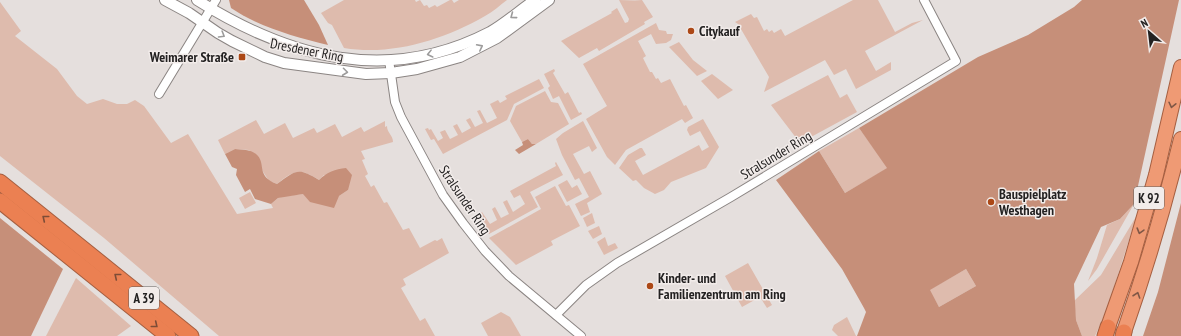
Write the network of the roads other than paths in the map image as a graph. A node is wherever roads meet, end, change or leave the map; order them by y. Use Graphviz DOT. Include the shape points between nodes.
graph roads {
  1 [pos="165,0"];
  2 [pos="196,0"];
  3 [pos="535,0"];
  4 [pos="549,0"];
  5 [pos="924,0"];
  6 [pos="213,4"];
  7 [pos="202,22"];
  8 [pos="389,60"];
  9 [pos="1181,67"];
  10 [pos="390,73"];
  11 [pos="159,94"];
  12 [pos="1181,139"];
  13 [pos="0,182"];
  14 [pos="0,201"];
  15 [pos="556,315"];
  16 [pos="1106,331"];
  17 [pos="1124,334"];
  18 [pos="168,336"];
  19 [pos="191,336"];
  20 [pos="581,336"];
  1 -- 7 [label="street, Dresdener Ring"];
  2 -- 6 [label="street, Dresdener Ring"];
  3 -- 8 [label="street, Dresdener Ring, one-way" via="492,31 467,42 414,58"];
  10 -- 4 [label="street, Dresdener Ring, one-way" via="424,68 476,50 508,31"];
  5 -- 15 [label="street, Stralsunder Ring" via="956,61 617,263 586,285"];
  6 -- 7 [label="street"];
  6 -- 8 [label="street, Dresdener Ring" via="258,34 302,50 348,59"];
  7 -- 10 [label="street, Dresdener Ring, one-way" via="247,49 284,63 351,72"];
  7 -- 11 [label="street"];
  8 -- 10 [label="street"];
  9 -- 16 [label="highway, K 92, one-way" via="1156,175 1132,262"];
  10 -- 15 [label="street, Stralsunder Ring" via="395,102 401,117 443,195 463,224 497,264"];
  17 -- 12 [label="highway, K 92, one-way" via="1148,263"];
  19 -- 13 [label="highway, A 39, one-way"];
  14 -- 18 [label="highway, A 39, one-way"];
  15 -- 20 [label="street, Stralsunder Ring"];
}
